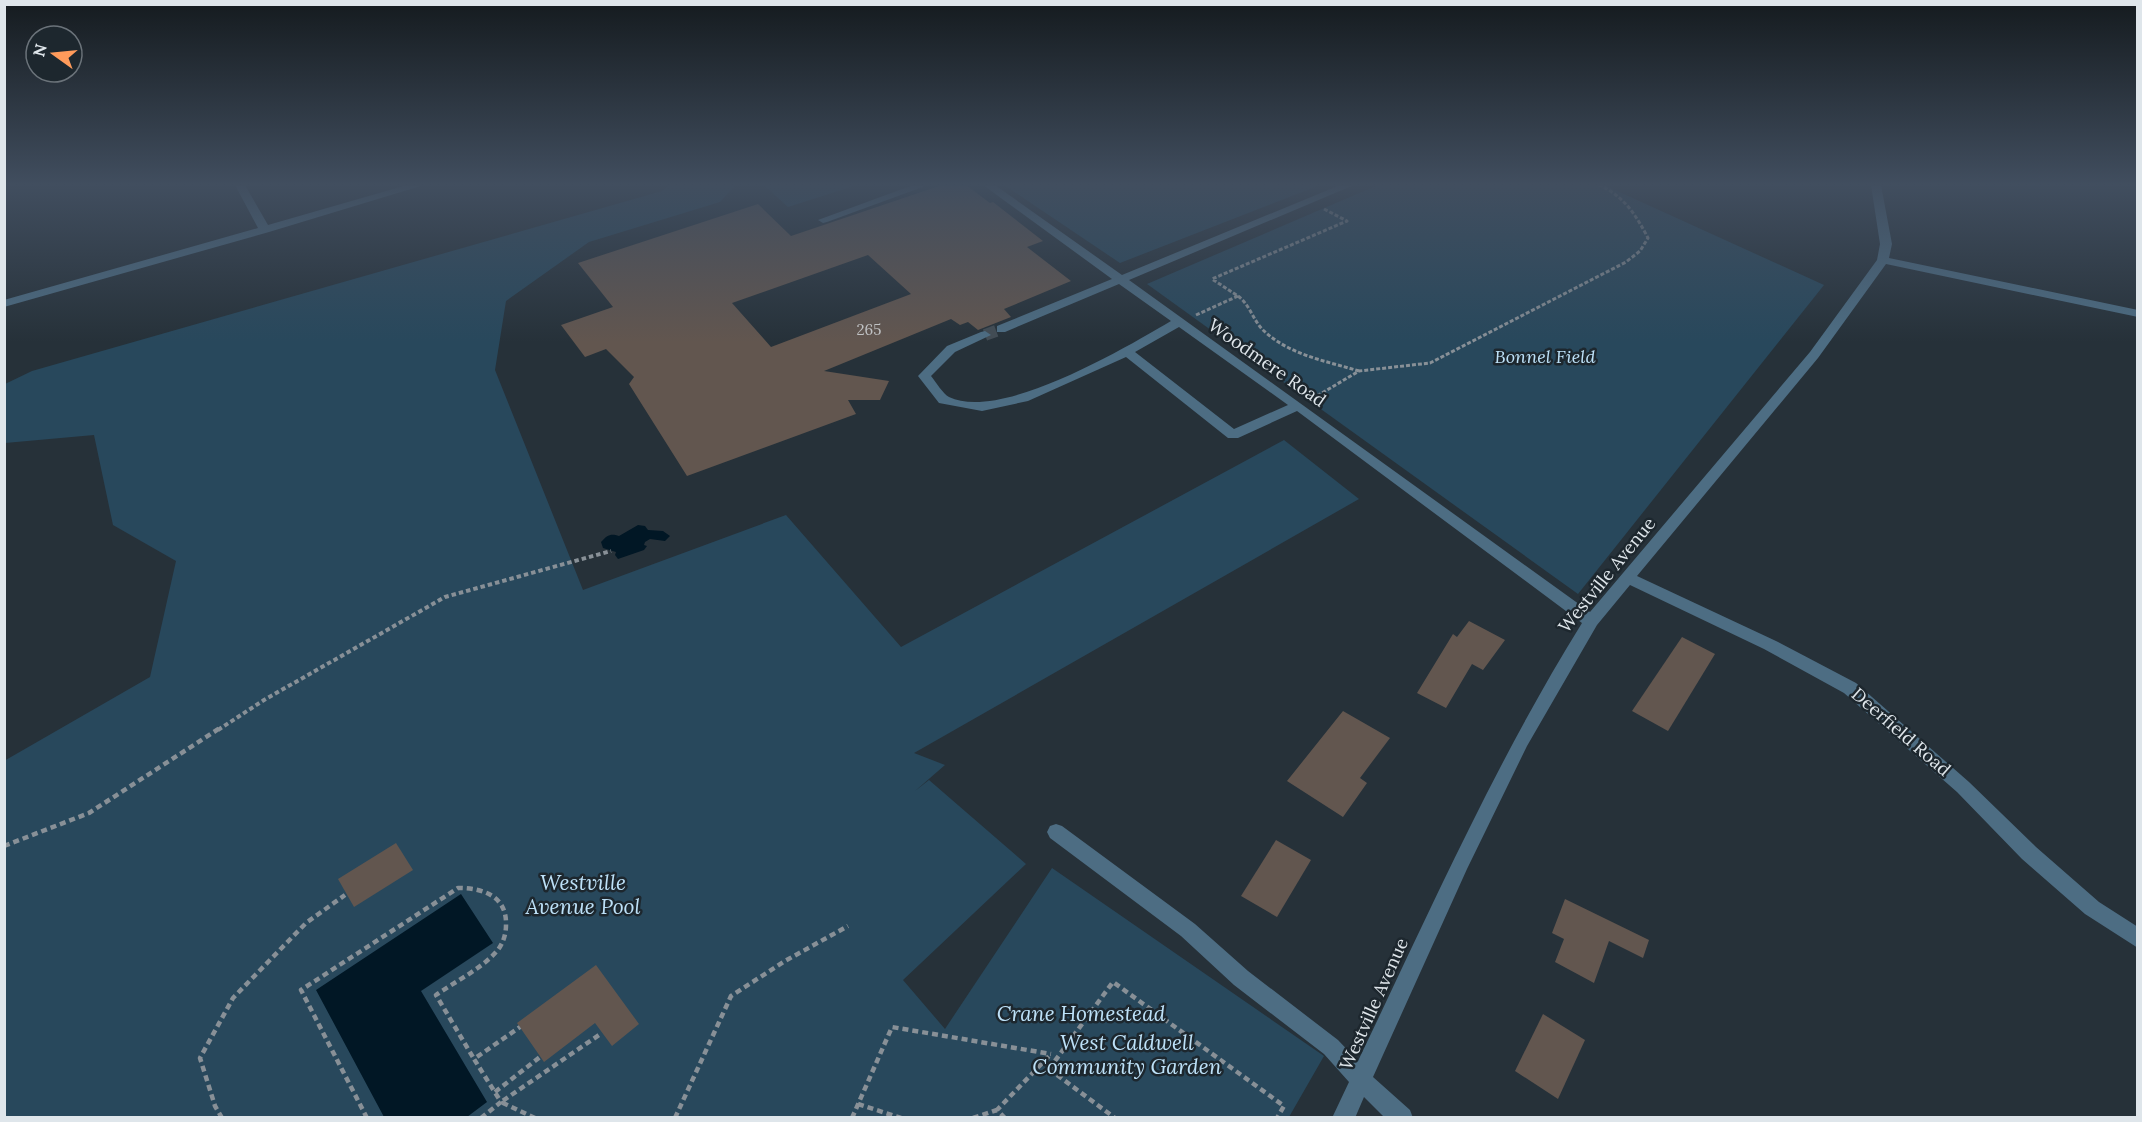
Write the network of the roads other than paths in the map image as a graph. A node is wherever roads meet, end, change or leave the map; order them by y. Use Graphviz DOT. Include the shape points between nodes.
graph roads {
  1 [pos="240,237"];
  2 [pos="1061,237"];
  3 [pos="1223,237"];
  4 [pos="1885,237"];
  5 [pos="1883,260"];
  6 [pos="1121,280"];
  7 [pos="4,304"];
  8 [pos="2138,314"];
  9 [pos="1178,322"];
  10 [pos="1001,329"];
  11 [pos="984,335"];
  12 [pos="1127,352"];
  13 [pos="1298,406"];
  14 [pos="1628,579"];
  15 [pos="1591,621"];
  16 [pos="1056,832"];
  17 [pos="2138,939"];
  18 [pos="1361,1080"];
  19 [pos="1343,1118"];
  20 [pos="1402,1118"];
  1 -- 7 [label="street"];
  2 -- 6 [label="street, Woodmere Road"];
  3 -- 6 [label="street"];
  4 -- 5 [label="street"];
  5 -- 8 [label="street"];
  5 -- 14 [label="street, Westville Avenue" via="1814,356"];
  6 -- 9 [label="street, Woodmere Road"];
  6 -- 10 [label="street"];
  9 -- 12 [label="street"];
  9 -- 13 [label="street, Woodmere Road"];
  11 -- 12 [label="street" via="951,349 924,376 944,400 982,407 1028,397"];
  12 -- 13 [label="street" via="1233,435"];
  13 -- 15 [label="street, Woodmere Road"];
  14 -- 15 [label="street, Westville Avenue"];
  14 -- 17 [label="street, Deerfield Road" via="1770,645 1850,688 1947,772 2092,908"];
  15 -- 18 [label="street, Westville Avenue" via="1534,716 1489,802"];
  16 -- 18 [label="street" via="1188,930 1241,978 1331,1047"];
  18 -- 19 [label="street, Westville Avenue"];
  18 -- 20 [label="street"];
}
